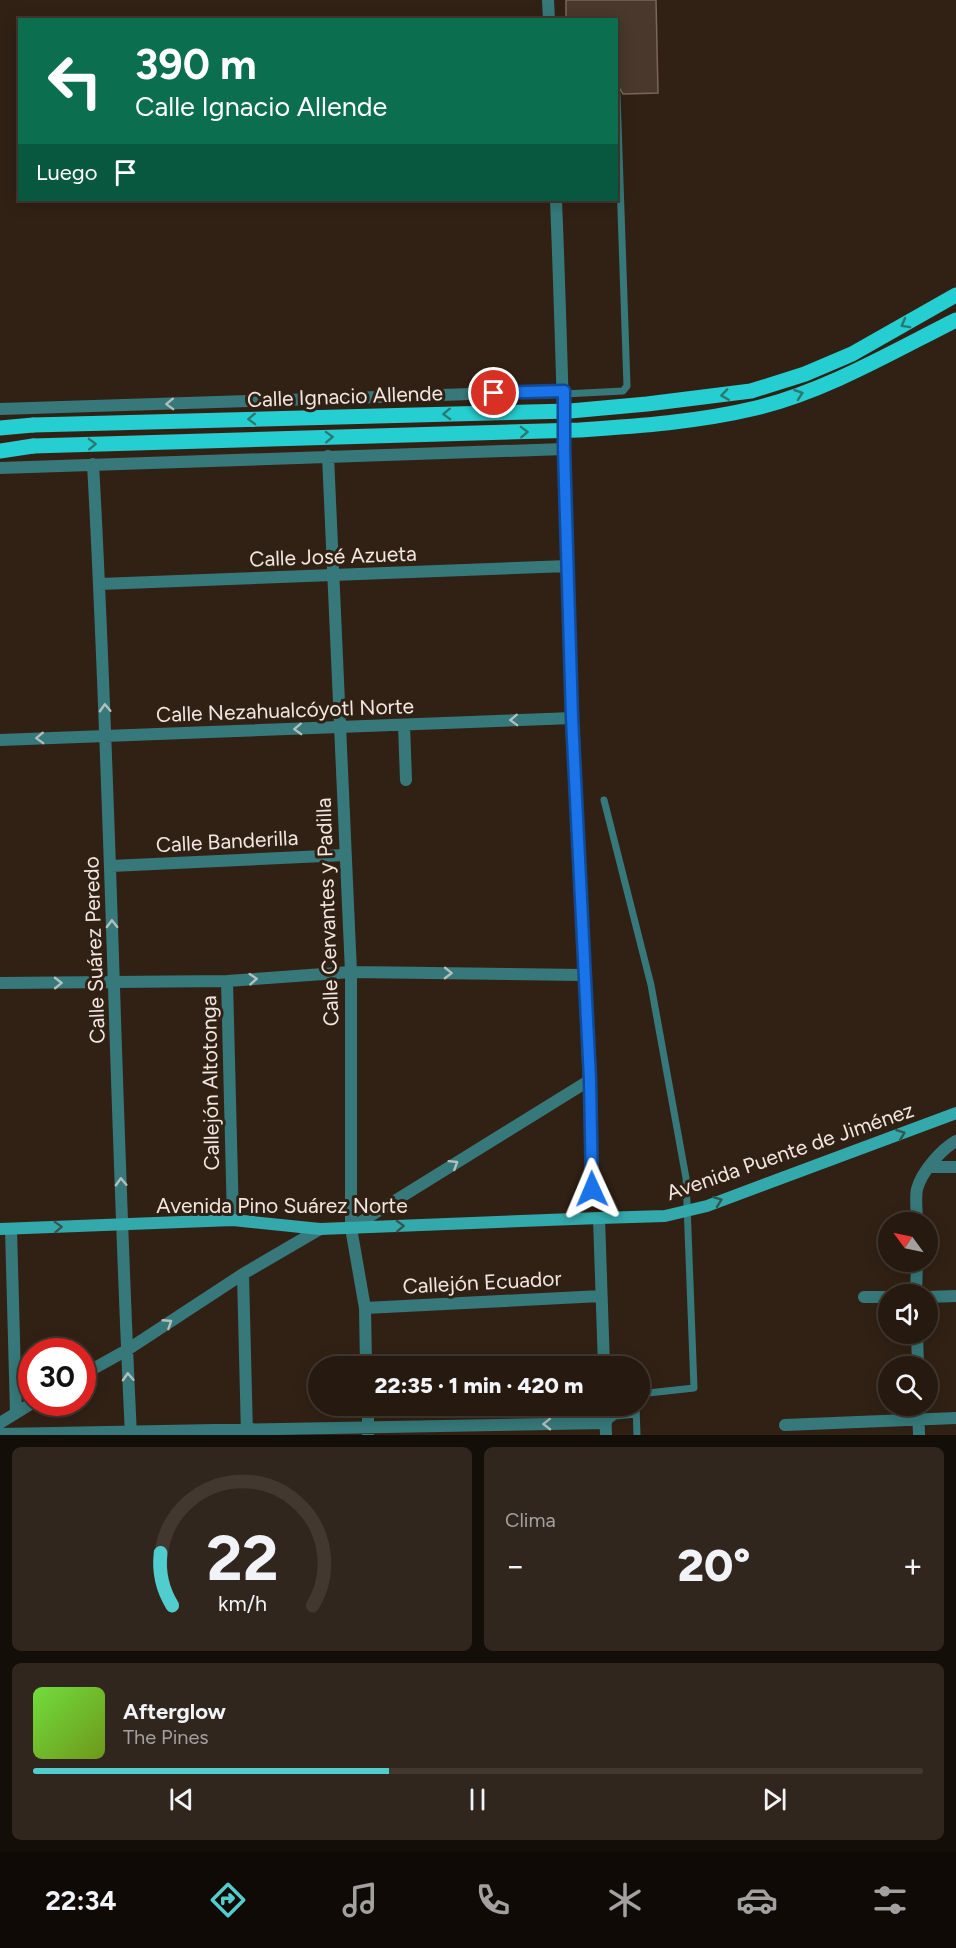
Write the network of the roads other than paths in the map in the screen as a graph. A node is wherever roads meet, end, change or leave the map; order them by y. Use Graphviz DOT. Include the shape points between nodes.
graph roads {
  1 [pos="548,0"];
  2 [pos="549,18"];
  3 [pos="618,94"];
  4 [pos="556,201"];
  5 [pos="956,295"];
  6 [pos="956,320"];
  7 [pos="564,392"];
  8 [pos="0,409"];
  9 [pos="0,428"];
  10 [pos="564,449"];
  11 [pos="0,451"];
  12 [pos="328,456"];
  13 [pos="93,464"];
  14 [pos="0,468"];
  15 [pos="568,566"];
  16 [pos="333,576"];
  17 [pos="100,584"];
  18 [pos="572,718"];
  19 [pos="404,725"];
  20 [pos="340,728"];
  21 [pos="106,736"];
  22 [pos="0,740"];
  23 [pos="406,780"];
  24 [pos="604,800"];
  25 [pos="345,855"];
  26 [pos="111,866"];
  27 [pos="351,972"];
  28 [pos="583,975"];
  29 [pos="227,981"];
  30 [pos="113,982"];
  31 [pos="0,983"];
  32 [pos="590,1080"];
  33 [pos="956,1113"];
  34 [pos="956,1141"];
  35 [pos="929,1167"];
  36 [pos="956,1167"];
  37 [pos="592,1189"];
  38 [pos="917,1212"];
  39 [pos="599,1218"];
  40 [pos="233,1220"];
  41 [pos="123,1225"];
  42 [pos="351,1228"];
  43 [pos="5,1229"];
  44 [pos="320,1229"];
  45 [pos="243,1274"];
  46 [pos="601,1296"];
  47 [pos="956,1296"];
  48 [pos="864,1297"];
  49 [pos="878,1297"];
  50 [pos="938,1297"];
  51 [pos="364,1308"];
  52 [pos="127,1350"];
  53 [pos="366,1356"];
  54 [pos="604,1356"];
  55 [pos="96,1367"];
  56 [pos="650,1393"];
  57 [pos="16,1413"];
  58 [pos="615,1416"];
  59 [pos="636,1416"];
  60 [pos="956,1418"];
  61 [pos="918,1419"];
  62 [pos="0,1424"];
  63 [pos="785,1425"];
  64 [pos="606,1429"];
  65 [pos="368,1431"];
  66 [pos="247,1433"];
  67 [pos="0,1434"];
  68 [pos="131,1434"];
  69 [pos="637,1435"];
  70 [pos="919,1435"];
  1 -- 2 [label="street"];
  3 -- 7 [label="lane" via="627,386 623,391"];
  4 -- 7 [label="street"];
  5 -- 9 [label="main road, Calle Ignacio Allende, one-way, bridge" via="852,354 751,391 570,411"];
  11 -- 6 [label="main road, Calle Ignacio Allende, one-way, bridge" via="33,446 645,426 756,408 818,387"];
  7 -- 8 [label="street, Calle Ignacio Allende, one-way"];
  7 -- 10 [label="street"];
  10 -- 12 [label="street"];
  10 -- 15 [label="street"];
  12 -- 13 [label="street"];
  12 -- 16 [label="street, Calle Cervantes y Padilla"];
  13 -- 14 [label="street"];
  13 -- 17 [label="street, Calle Suárez Peredo"];
  15 -- 16 [label="street, Calle José Azueta"];
  15 -- 18 [label="street"];
  16 -- 17 [label="street, Calle José Azueta"];
  16 -- 20 [label="street, Calle Cervantes y Padilla"];
  21 -- 17 [label="street, Calle Suárez Peredo, one-way"];
  18 -- 19 [label="street, Calle Nezahualcóyotl Norte, one-way"];
  18 -- 28 [label="street"];
  19 -- 20 [label="street, Calle Nezahualcóyotl Norte"];
  19 -- 23 [label="street"];
  20 -- 21 [label="street, Calle Nezahualcóyotl Norte, one-way"];
  20 -- 25 [label="street, Calle Cervantes y Padilla"];
  21 -- 22 [label="street, Calle Nezahualcóyotl Norte, one-way"];
  21 -- 26 [label="street, Calle Suárez Peredo"];
  24 -- 56 [label="lane" via="651,986 686,1178 694,1388"];
  25 -- 26 [label="street, Calle Banderilla"];
  25 -- 27 [label="street, Calle Cervantes y Padilla"];
  30 -- 26 [label="street, Calle Suárez Peredo, one-way"];
  27 -- 28 [label="street, one-way"];
  29 -- 27 [label="street, one-way"];
  27 -- 42 [label="street, Calle Cervantes y Padilla"];
  28 -- 32 [label="street"];
  29 -- 30 [label="street"];
  29 -- 40 [label="street, Callejón Altotonga"];
  31 -- 30 [label="street, one-way"];
  41 -- 30 [label="street, Calle Suárez Peredo, one-way"];
  32 -- 37 [label="street"];
  42 -- 32 [label="street, one-way"];
  39 -- 33 [label="street, Avenida Puente de Jiménez, one-way, bridge" via="665,1216 707,1206"];
  34 -- 35 [label="street" via="944,1148"];
  35 -- 36 [label="street"];
  35 -- 38 [label="street" via="917,1189"];
  42 -- 39 [label="street, Avenida Pino Suárez Norte, one-way"];
  39 -- 46 [label="street"];
  40 -- 41 [label="street, Avenida Pino Suárez Norte"];
  40 -- 44 [label="street, Avenida Pino Suárez Norte"];
  43 -- 41 [label="street, Avenida Pino Suárez Norte, one-way"];
  41 -- 52 [label="street, Calle Suárez Peredo"];
  42 -- 44 [label="street, Avenida Pino Suárez Norte"];
  42 -- 51 [label="street, Calle Cervantes y Padilla"];
  43 -- 57 [label="street"];
  44 -- 45 [label="street"];
  52 -- 45 [label="street, one-way"];
  45 -- 66 [label="street"];
  46 -- 51 [label="street, Callejón Ecuador"];
  46 -- 54 [label="street"];
  47 -- 50 [label="street"];
  48 -- 49 [label="street"];
  51 -- 53 [label="street, Calle Cervantes y Padilla"];
  52 -- 55 [label="street"];
  68 -- 52 [label="street, Calle Suárez Peredo, one-way"];
  57 -- 62 [label="street"];
  58 -- 64 [label="lane"];
  59 -- 69 [label="lane"];
  60 -- 61 [label="street"];
  61 -- 63 [label="street"];
  61 -- 70 [label="street"];
  64 -- 65 [label="street, one-way"];
  65 -- 66 [label="street"];
  66 -- 68 [label="street"];
  67 -- 68 [label="street"];
}
